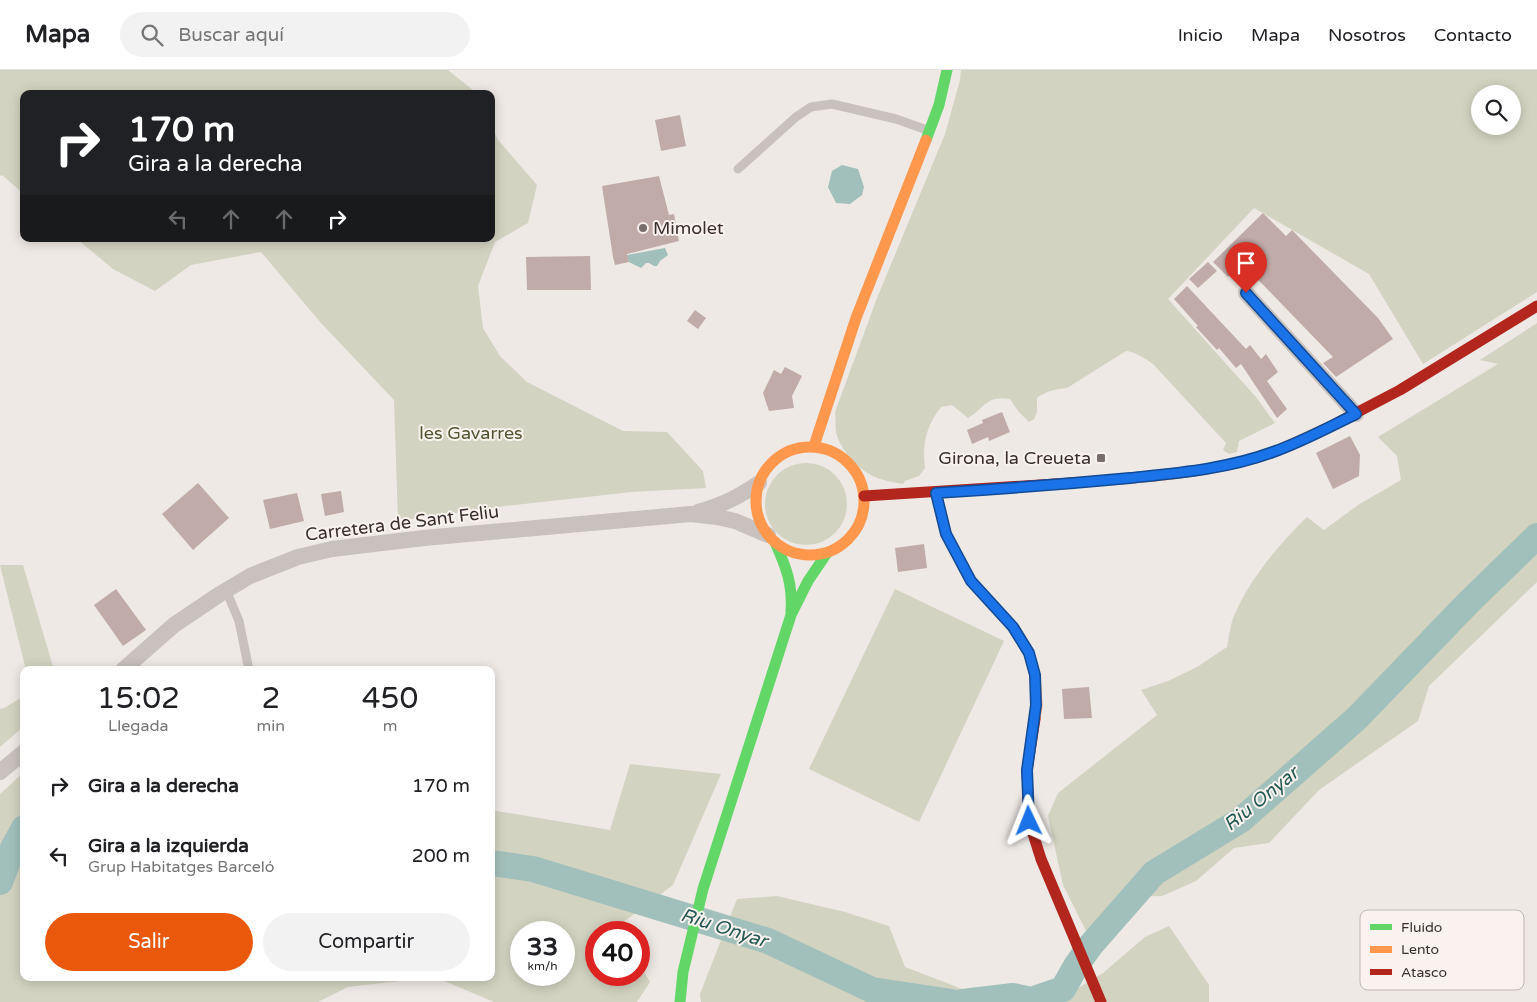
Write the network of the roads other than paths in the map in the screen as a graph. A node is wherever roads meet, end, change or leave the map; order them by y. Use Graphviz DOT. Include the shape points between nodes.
graph roads {
  1 [pos="947,70"];
  2 [pos="930,131"];
  3 [pos="738,170"];
  4 [pos="1246,293"];
  5 [pos="1537,306"];
  6 [pos="1356,414"];
  7 [pos="814,446"];
  8 [pos="759,483"];
  9 [pos="936,493"];
  10 [pos="864,496"];
  11 [pos="691,514"];
  12 [pos="771,539"];
  13 [pos="827,552"];
  14 [pos="226,590"];
  15 [pos="791,615"];
  16 [pos="128,666"];
  17 [pos="248,666"];
  18 [pos="20,755"];
  19 [pos="0,772"];
  20 [pos="680,1002"];
  21 [pos="1101,1002"];
  1 -- 2 [label="main road"];
  2 -- 3 [label="lane" via="896,119 832,104 811,107"];
  2 -- 7 [label="main road" via="856,318"];
  4 -- 6 [label="street"];
  5 -- 6 [label="main road"];
  6 -- 9 [label="main road" via="1273,452 1224,465 1093,482"];
  7 -- 8 [label="main road" via="781,454 768,466"];
  7 -- 10 [label="main road" via="830,450 851,465 860,479"];
  8 -- 11 [label="street, Carretera de Sant Feliu" via="737,498"];
  8 -- 12 [label="main road" via="756,510"];
  9 -- 10 [label="main road"];
  9 -- 21 [label="main road" via="946,534 971,581 1013,627 1029,653 1035,675 1036,705 1027,770 1029,821 1041,860"];
  10 -- 13 [label="main road" via="863,514 855,531 843,544"];
  11 -- 12 [label="street, Carretera de Sant Feliu" via="735,521"];
  11 -- 14 [label="street, Carretera de Sant Feliu" via="332,549 281,563"];
  12 -- 13 [label="main road" via="799,554"];
  12 -- 15 [label="main road" via="789,575"];
  13 -- 15 [label="main road"];
  14 -- 16 [label="street, Carretera de Sant Feliu" via="174,625"];
  14 -- 17 [label="lane" via="239,621"];
  15 -- 20 [label="main road" via="692,930"];
  18 -- 19 [label="street"];
}
